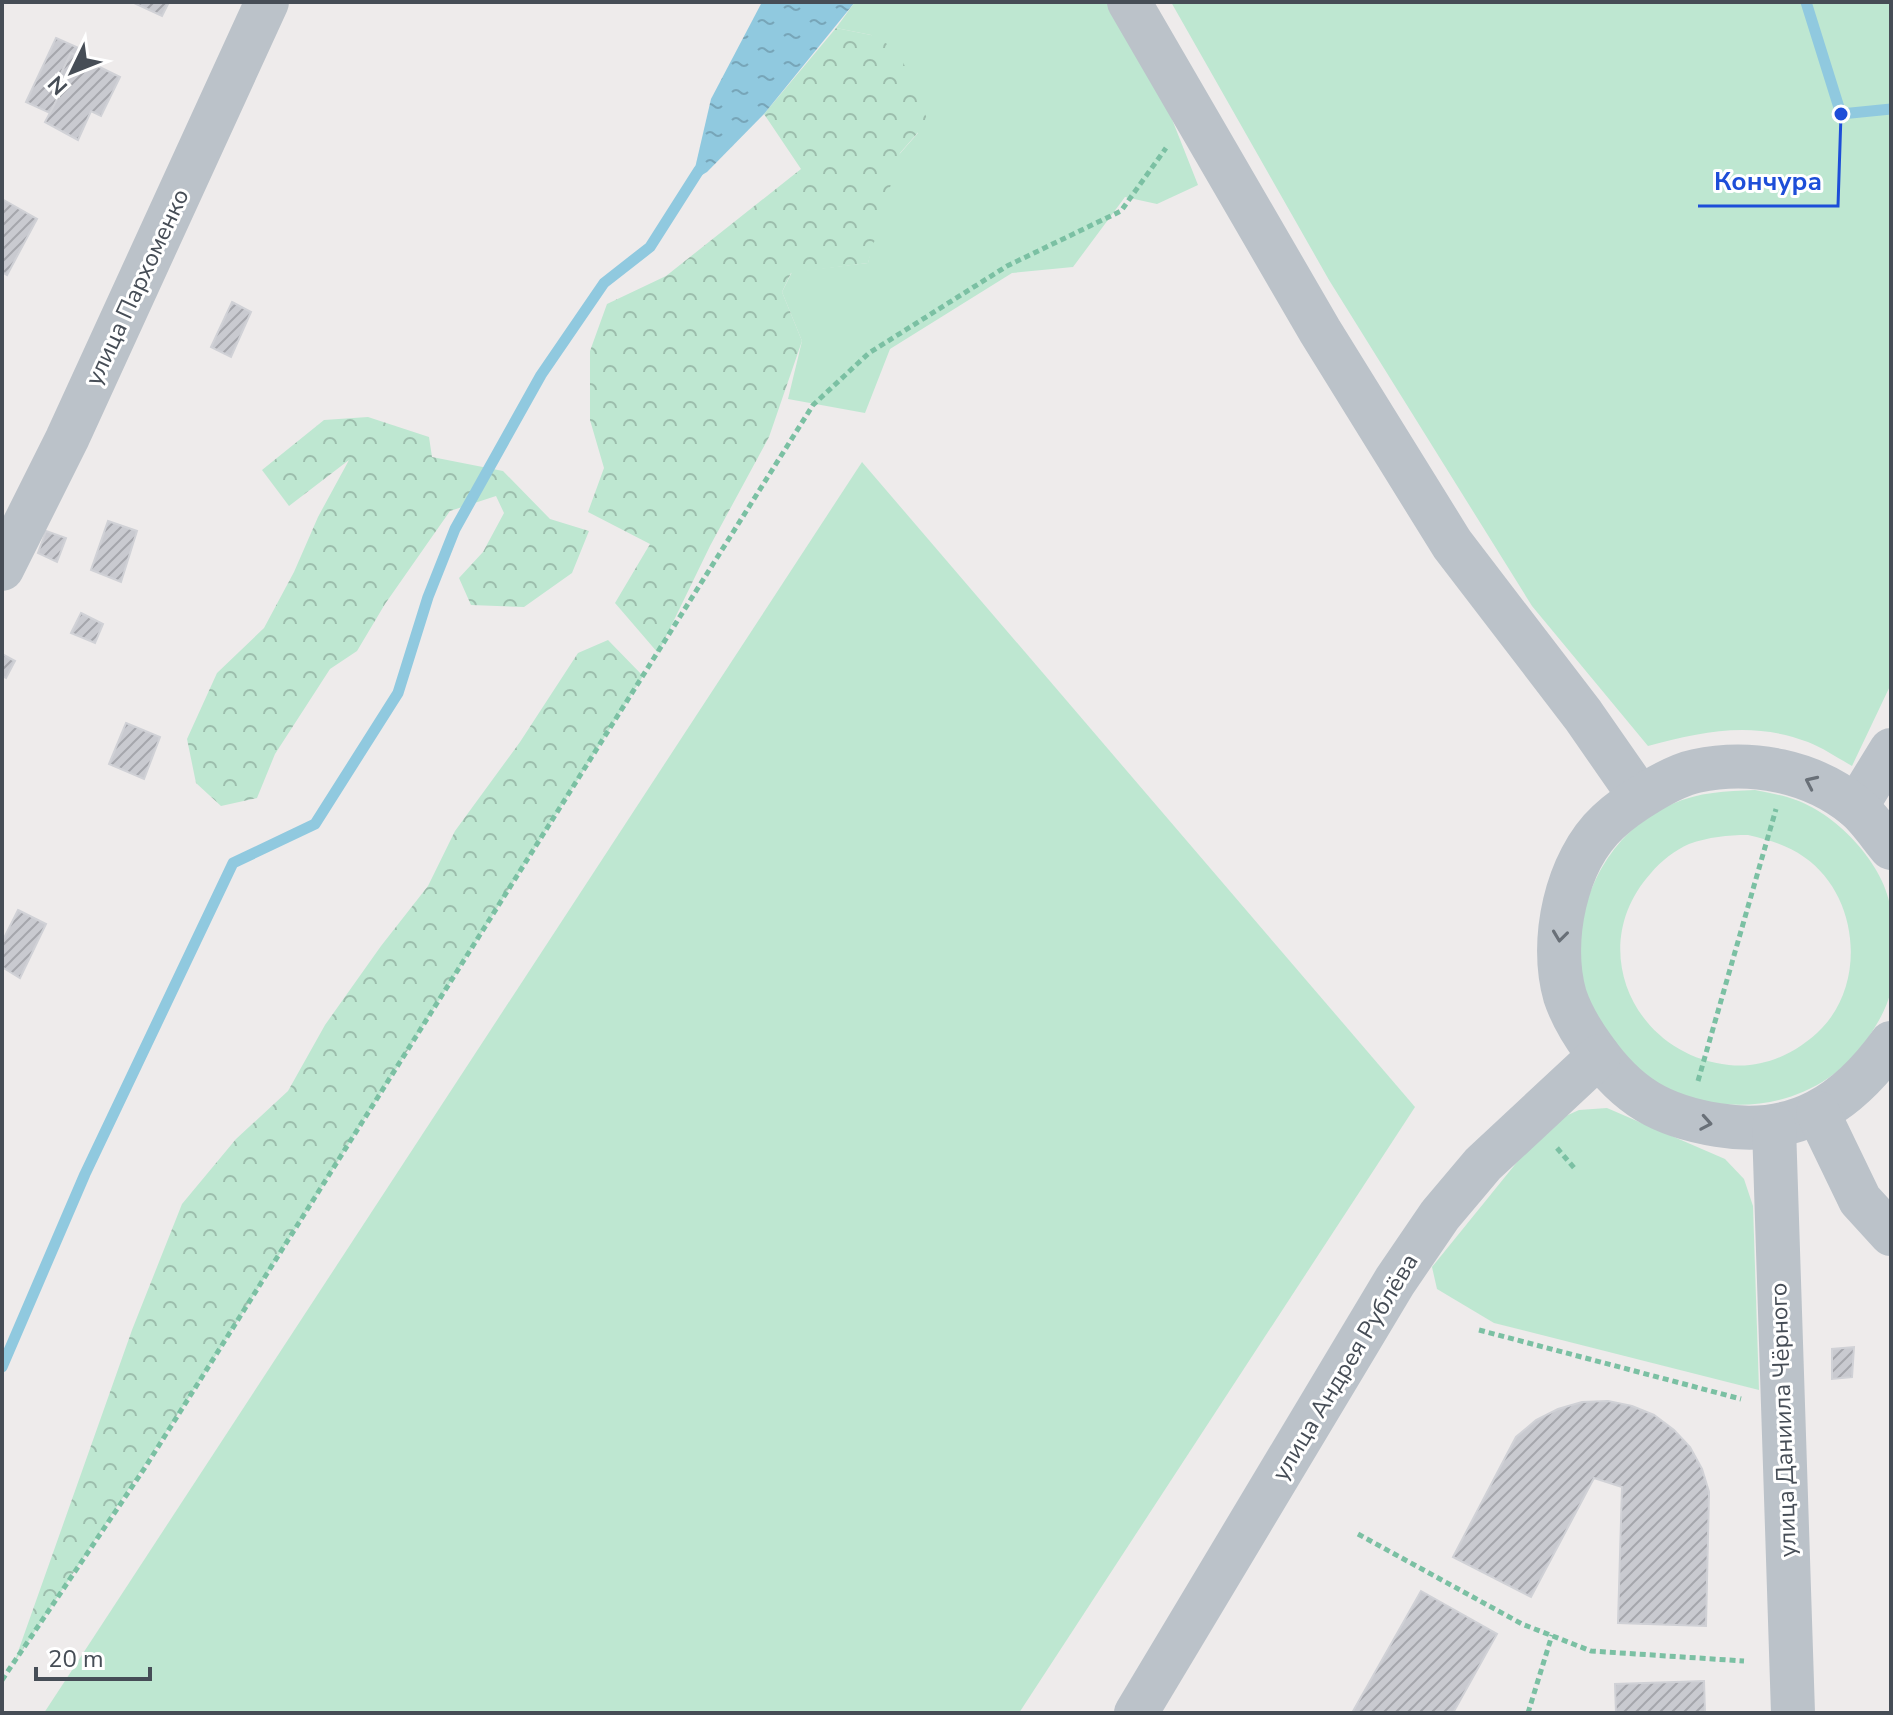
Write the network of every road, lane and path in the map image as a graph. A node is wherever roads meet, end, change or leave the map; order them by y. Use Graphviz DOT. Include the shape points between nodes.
graph roads {
  1 [pos="267,2"];
  2 [pos="1129,2"];
  3 [pos="1178,90"];
  4 [pos="2,569"];
  5 [pos="1891,750"];
  6 [pos="1786,773"];
  7 [pos="1640,797"];
  8 [pos="1856,807"];
  9 [pos="1891,848"];
  10 [pos="1891,1043"];
  11 [pos="1599,1056"];
  12 [pos="1818,1113"];
  13 [pos="1688,1120"];
  14 [pos="1774,1127"];
  15 [pos="1891,1234"];
  16 [pos="1479,1330"];
  17 [pos="1741,1399"];
  18 [pos="1358,1534"];
  19 [pos="1552,1635"];
  20 [pos="1744,1661"];
  21 [pos="2,1680"];
  22 [pos="1136,1713"];
  23 [pos="1528,1713"];
  24 [pos="1793,1713"];
  1 -- 4 [label="street, улица Пархоменко"];
  2 -- 3 [label="street"];
  3 -- 7 [label="street" via="1452,544"];
  3 -- 21 [label="path" via="1166,148 1121,211 1007,266 869,353 813,405 146,1466"];
  5 -- 8 [label="street"];
  6 -- 7 [label="street" via="1751,765 1694,771"];
  8 -- 6 [label="street, one-way" via="1807,778"];
  6 -- 13 [label="path"];
  7 -- 11 [label="street, one-way" via="1606,823 1579,861 1563,904 1558,951 1565,996"];
  8 -- 9 [label="street"];
  10 -- 12 [label="street" via="1868,1075"];
  11 -- 13 [label="street" via="1611,1074 1647,1102"];
  11 -- 22 [label="street, улица Андрея Рублёва" via="1483,1164 1440,1215 1395,1281"];
  12 -- 14 [label="street"];
  12 -- 15 [label="street" via="1860,1200"];
  13 -- 14 [label="street, one-way" via="1732,1128"];
  14 -- 24 [label="street, улица Даниила Чёрного"];
  16 -- 17 [label="path"];
  18 -- 19 [label="path" via="1522,1624"];
  19 -- 20 [label="path" via="1591,1651"];
  19 -- 23 [label="path"];
}
